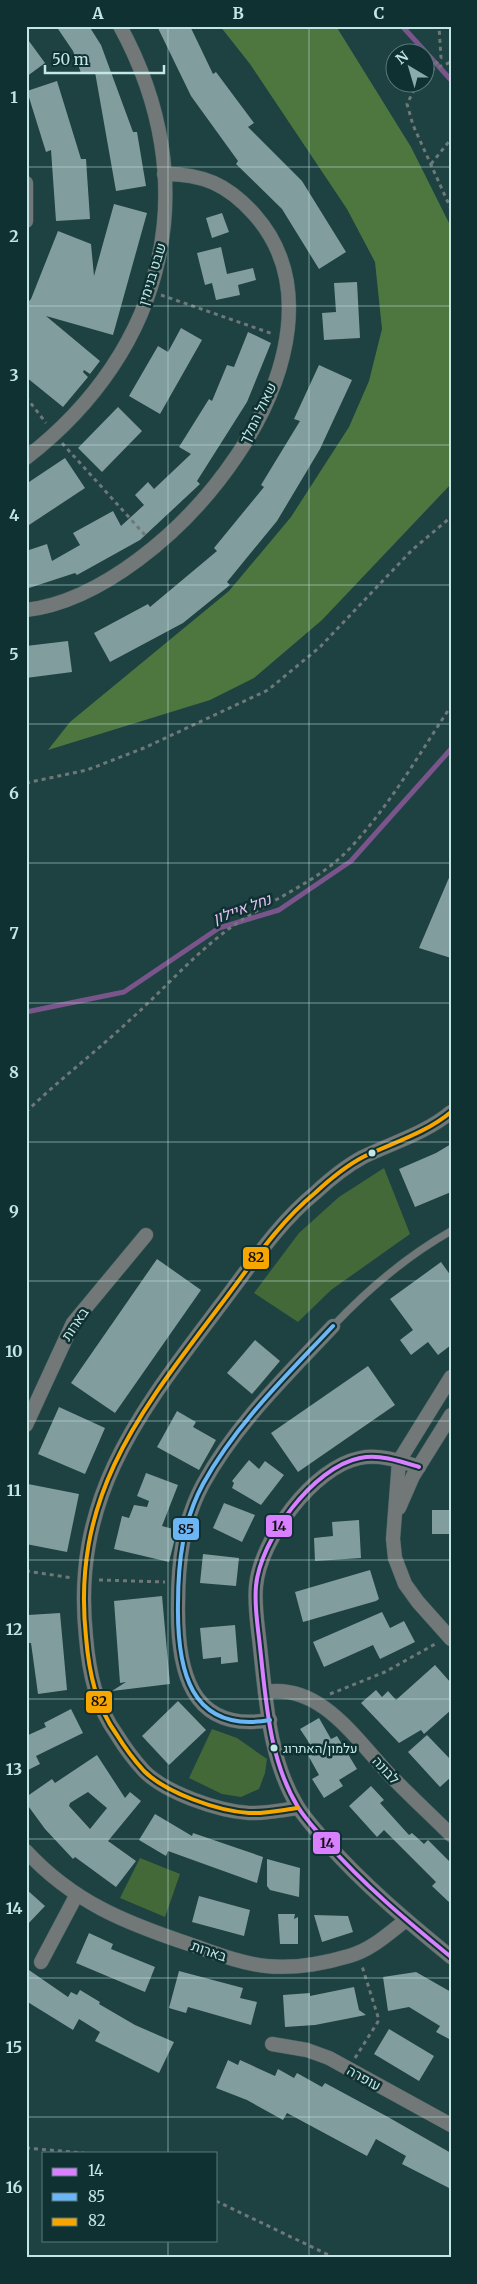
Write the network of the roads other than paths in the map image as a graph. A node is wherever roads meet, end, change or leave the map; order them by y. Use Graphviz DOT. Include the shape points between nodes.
graph roads {
  1 [pos="120,26"];
  2 [pos="164,174"];
  3 [pos="26,183"];
  4 [pos="26,221"];
  5 [pos="26,458"];
  6 [pos="26,610"];
  7 [pos="451,1112"];
  8 [pos="451,1231"];
  9 [pos="146,1236"];
  10 [pos="333,1326"];
  11 [pos="451,1377"];
  12 [pos="451,1415"];
  13 [pos="26,1425"];
  14 [pos="400,1461"];
  15 [pos="419,1467"];
  16 [pos="395,1518"];
  17 [pos="450,1636"];
  18 [pos="265,1692"];
  19 [pos="270,1720"];
  20 [pos="298,1808"];
  21 [pos="451,1835"];
  22 [pos="26,1851"];
  23 [pos="76,1896"];
  24 [pos="406,1920"];
  25 [pos="451,1958"];
  26 [pos="41,1962"];
  27 [pos="272,2044"];
  28 [pos="451,2125"];
  1 -- 2 [label="street, שבט בנימין" via="156,116"];
  2 -- 5 [label="street, שבט בנימין" via="165,225 161,252 124,352 87,403"];
  2 -- 6 [label="street, שאול המלך" via="191,174 227,189 264,225 275,245 288,295 286,339 273,386 238,455 200,504 156,546 107,581 74,599"];
  3 -- 4 [label="street"];
  7 -- 20 [label="street" via="414,1134 360,1159 313,1194 282,1224 133,1426 110,1472 95,1513 86,1556 83,1612 95,1694 108,1723 146,1772 168,1787 206,1804 250,1813"];
  8 -- 10 [label="lane" via="424,1246 363,1294"];
  9 -- 13 [label="street, בארות" via="73,1323"];
  10 -- 19 [label="street" via="225,1450 191,1509 183,1538 177,1631 183,1670 190,1687 218,1716 236,1722"];
  11 -- 14 [label="street"];
  12 -- 15 [label="street"];
  14 -- 15 [label="street"];
  14 -- 16 [label="street"];
  14 -- 18 [label="street" via="377,1456 339,1464 321,1476 287,1513 267,1551 256,1585"];
  15 -- 16 [label="street"];
  16 -- 17 [label="street" via="392,1538 405,1584"];
  18 -- 19 [label="street"];
  18 -- 21 [label="street, לבונה" via="276,1690 313,1701 343,1724 388,1774"];
  19 -- 20 [label="street" via="283,1777"];
  20 -- 24 [label="street" via="358,1877"];
  22 -- 23 [label="street, בארות"];
  23 -- 24 [label="street, בארות" via="111,1915 241,1962 294,1967 358,1953 373,1946"];
  23 -- 26 [label="street"];
  24 -- 25 [label="street"];
  27 -- 28 [label="street, עופרה" via="307,2050"];
}
